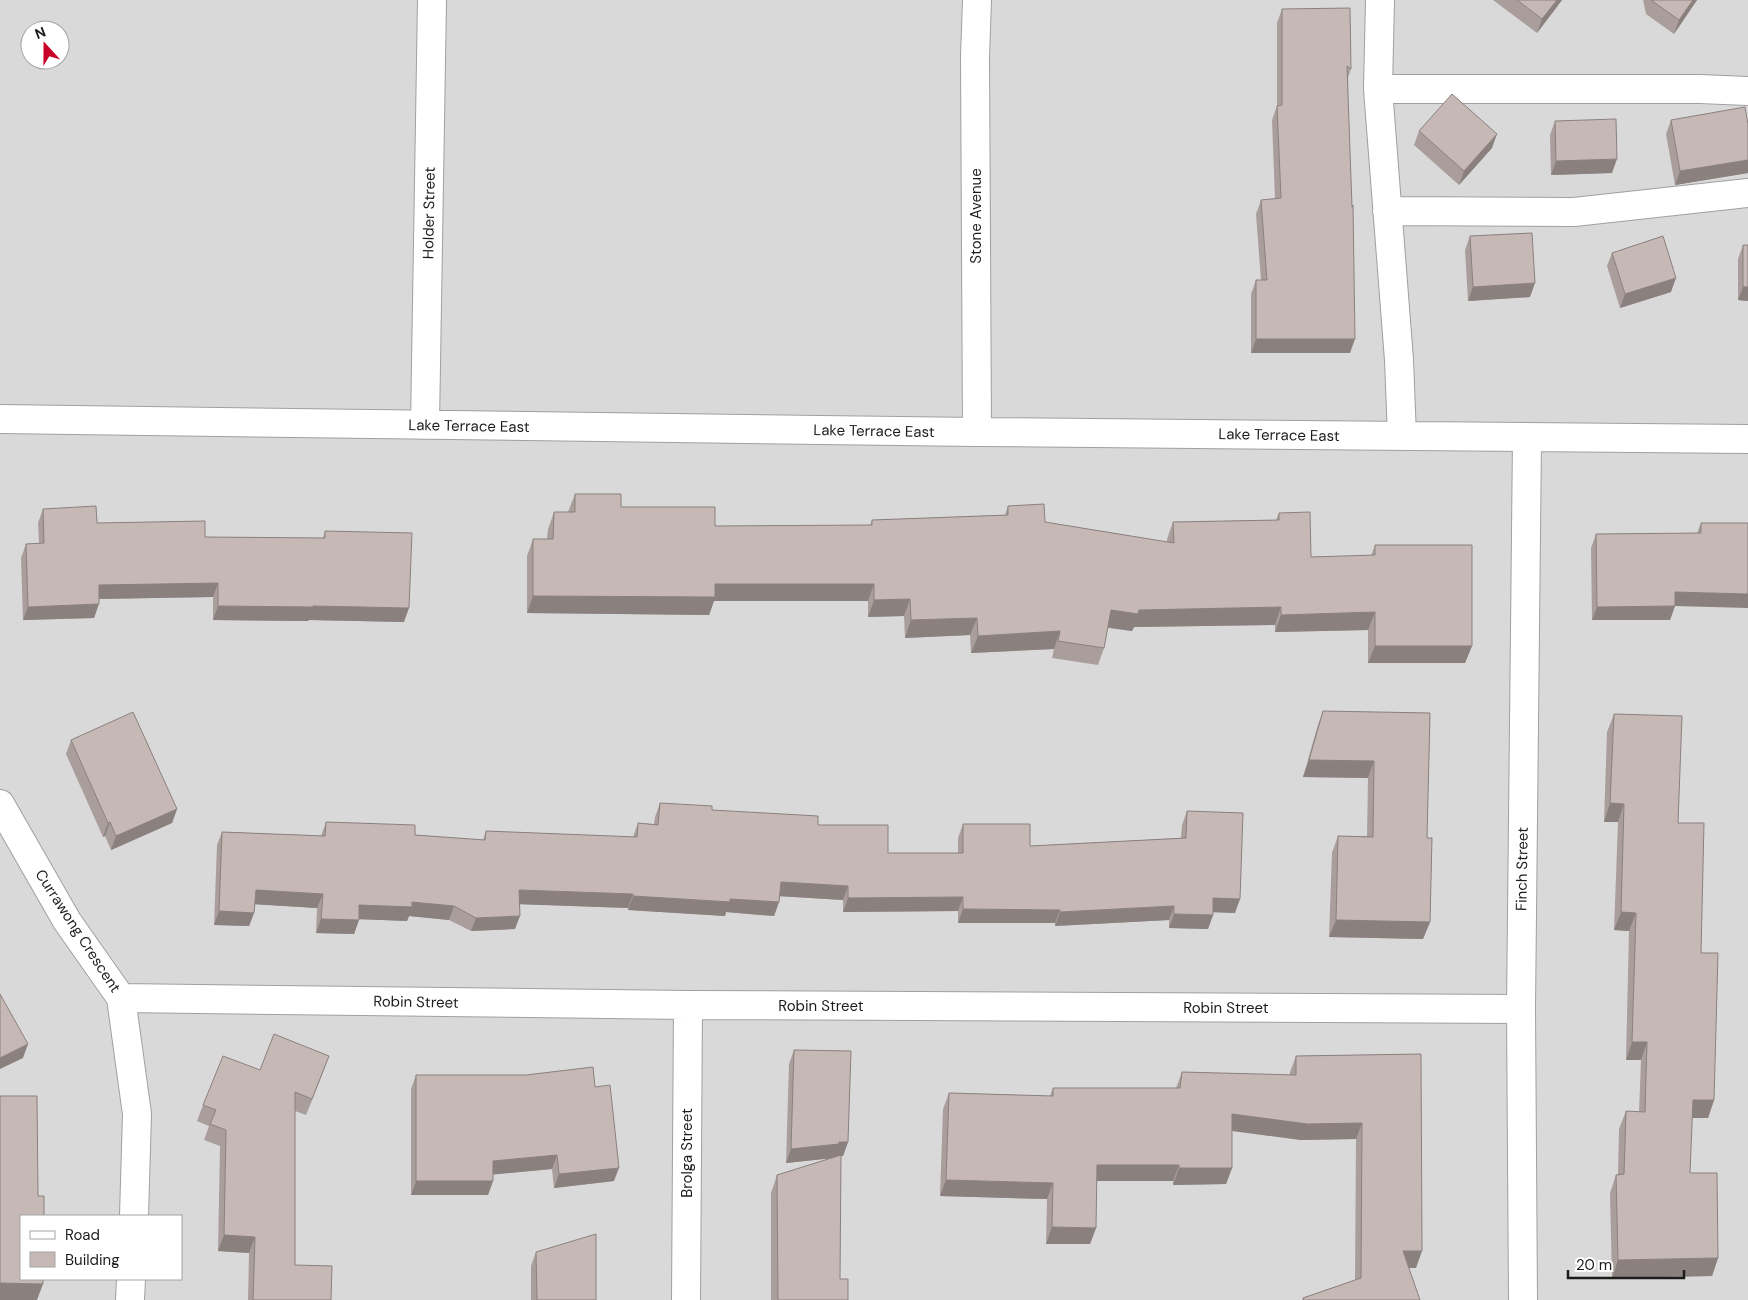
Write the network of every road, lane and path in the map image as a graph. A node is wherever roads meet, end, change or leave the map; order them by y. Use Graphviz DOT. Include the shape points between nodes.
graph roads {
  1 [pos="432,0"];
  2 [pos="977,0"];
  3 [pos="1380,0"];
  4 [pos="1378,88"];
  5 [pos="1748,91"];
  6 [pos="1748,193"];
  7 [pos="1387,211"];
  8 [pos="0,419"];
  9 [pos="425,425"];
  10 [pos="978,432"];
  11 [pos="1402,436"];
  12 [pos="1527,438"];
  13 [pos="1748,439"];
  14 [pos="0,804"];
  15 [pos="121,998"];
  16 [pos="688,1005"];
  17 [pos="1521,1009"];
  18 [pos="134,1215"];
  19 [pos="131,1280"];
  20 [pos="130,1300"];
  21 [pos="686,1300"];
  22 [pos="1523,1300"];
  1 -- 9 [label="street, Holder Street"];
  2 -- 10 [label="street, Stone Avenue"];
  3 -- 4 [label="street"];
  4 -- 5 [label="street"];
  4 -- 7 [label="street"];
  6 -- 7 [label="street" via="1574,212"];
  7 -- 11 [label="street"];
  8 -- 9 [label="street, Lake Terrace East"];
  9 -- 10 [label="street, Lake Terrace East"];
  10 -- 11 [label="street, Lake Terrace East"];
  11 -- 12 [label="street, Lake Terrace East"];
  12 -- 13 [label="street, Lake Terrace East"];
  12 -- 17 [label="street, Finch Street"];
  14 -- 15 [label="street, Currawong Crescent" via="67,921"];
  15 -- 16 [label="street, Robin Street"];
  15 -- 18 [label="street, Currawong Crescent" via="137,1114"];
  16 -- 17 [label="street, Robin Street"];
  16 -- 21 [label="street, Brolga Street"];
  17 -- 22 [label="street, Finch Street"];
  19 -- 20 [label="street"];
}
